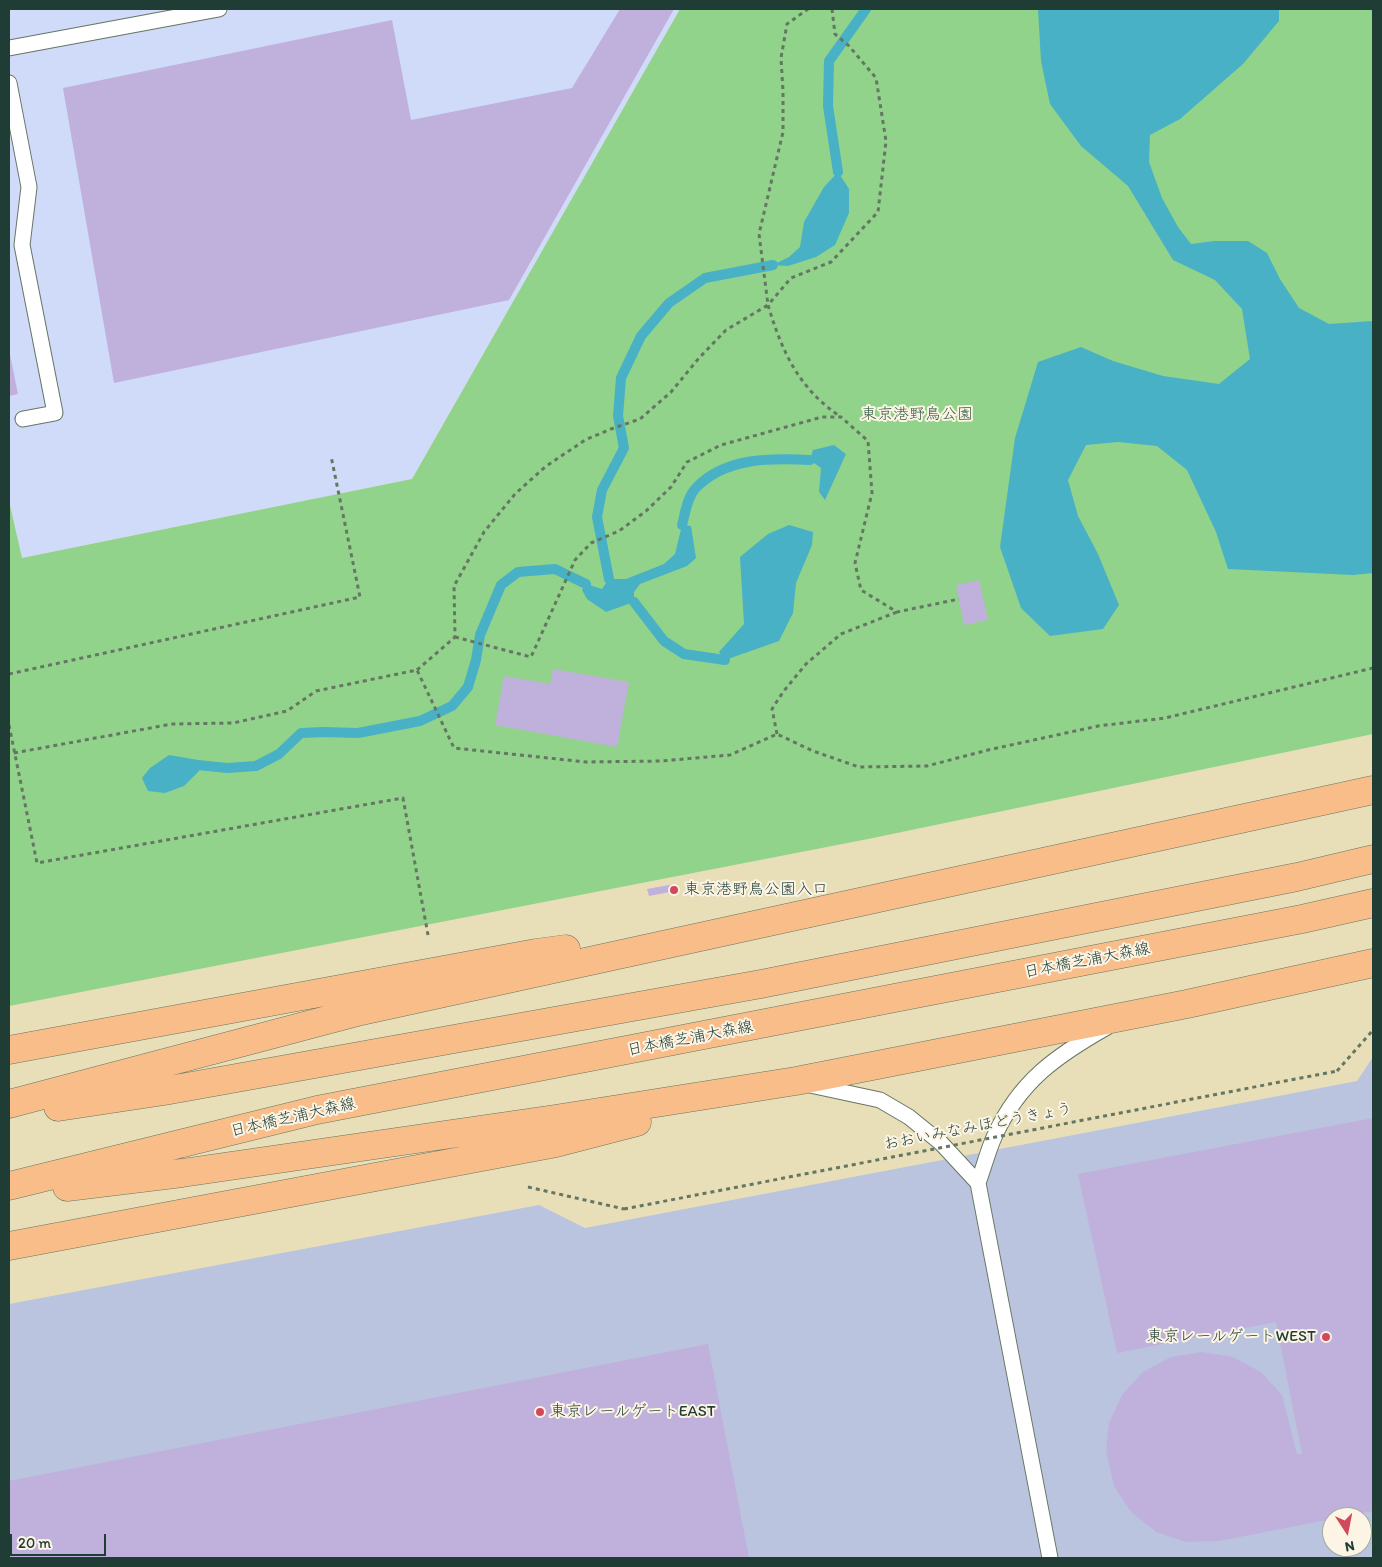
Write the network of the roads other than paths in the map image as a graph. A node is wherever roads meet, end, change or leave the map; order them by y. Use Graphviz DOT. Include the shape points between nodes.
graph roads {
  1 [pos="219,9"];
  2 [pos="9,48"];
  3 [pos="9,83"];
  4 [pos="23,419"];
  5 [pos="1373,790"];
  6 [pos="1373,859"];
  7 [pos="1373,903"];
  8 [pos="739,928"];
  9 [pos="1373,963"];
  10 [pos="1128,1016"];
  11 [pos="9,1050"];
  12 [pos="796,1081"];
  13 [pos="9,1104"];
  14 [pos="9,1114"];
  15 [pos="978,1183"];
  16 [pos="9,1186"];
  17 [pos="9,1195"];
  18 [pos="9,1246"];
  19 [pos="1050,1558"];
  1 -- 2 [label="lane"];
  3 -- 4 [label="lane" via="29,187 22,245 55,413"];
  5 -- 8 [label="main road"];
  6 -- 14 [label="main road" via="761,984 164,1091"];
  7 -- 16 [label="main road, 日本橋芝浦大森線" via="317,1110"];
  8 -- 11 [label="main road" via="536,953"];
  8 -- 13 [label="main road" via="361,1011"];
  9 -- 10 [label="main road"];
  10 -- 12 [label="main road"];
  10 -- 15 [label="lane" via="1044,1068 1018,1095 995,1136"];
  12 -- 15 [label="lane" via="880,1100 909,1117 942,1143"];
  12 -- 17 [label="main road" via="182,1173"];
  12 -- 18 [label="main road" via="556,1143"];
  15 -- 19 [label="lane"];
}
